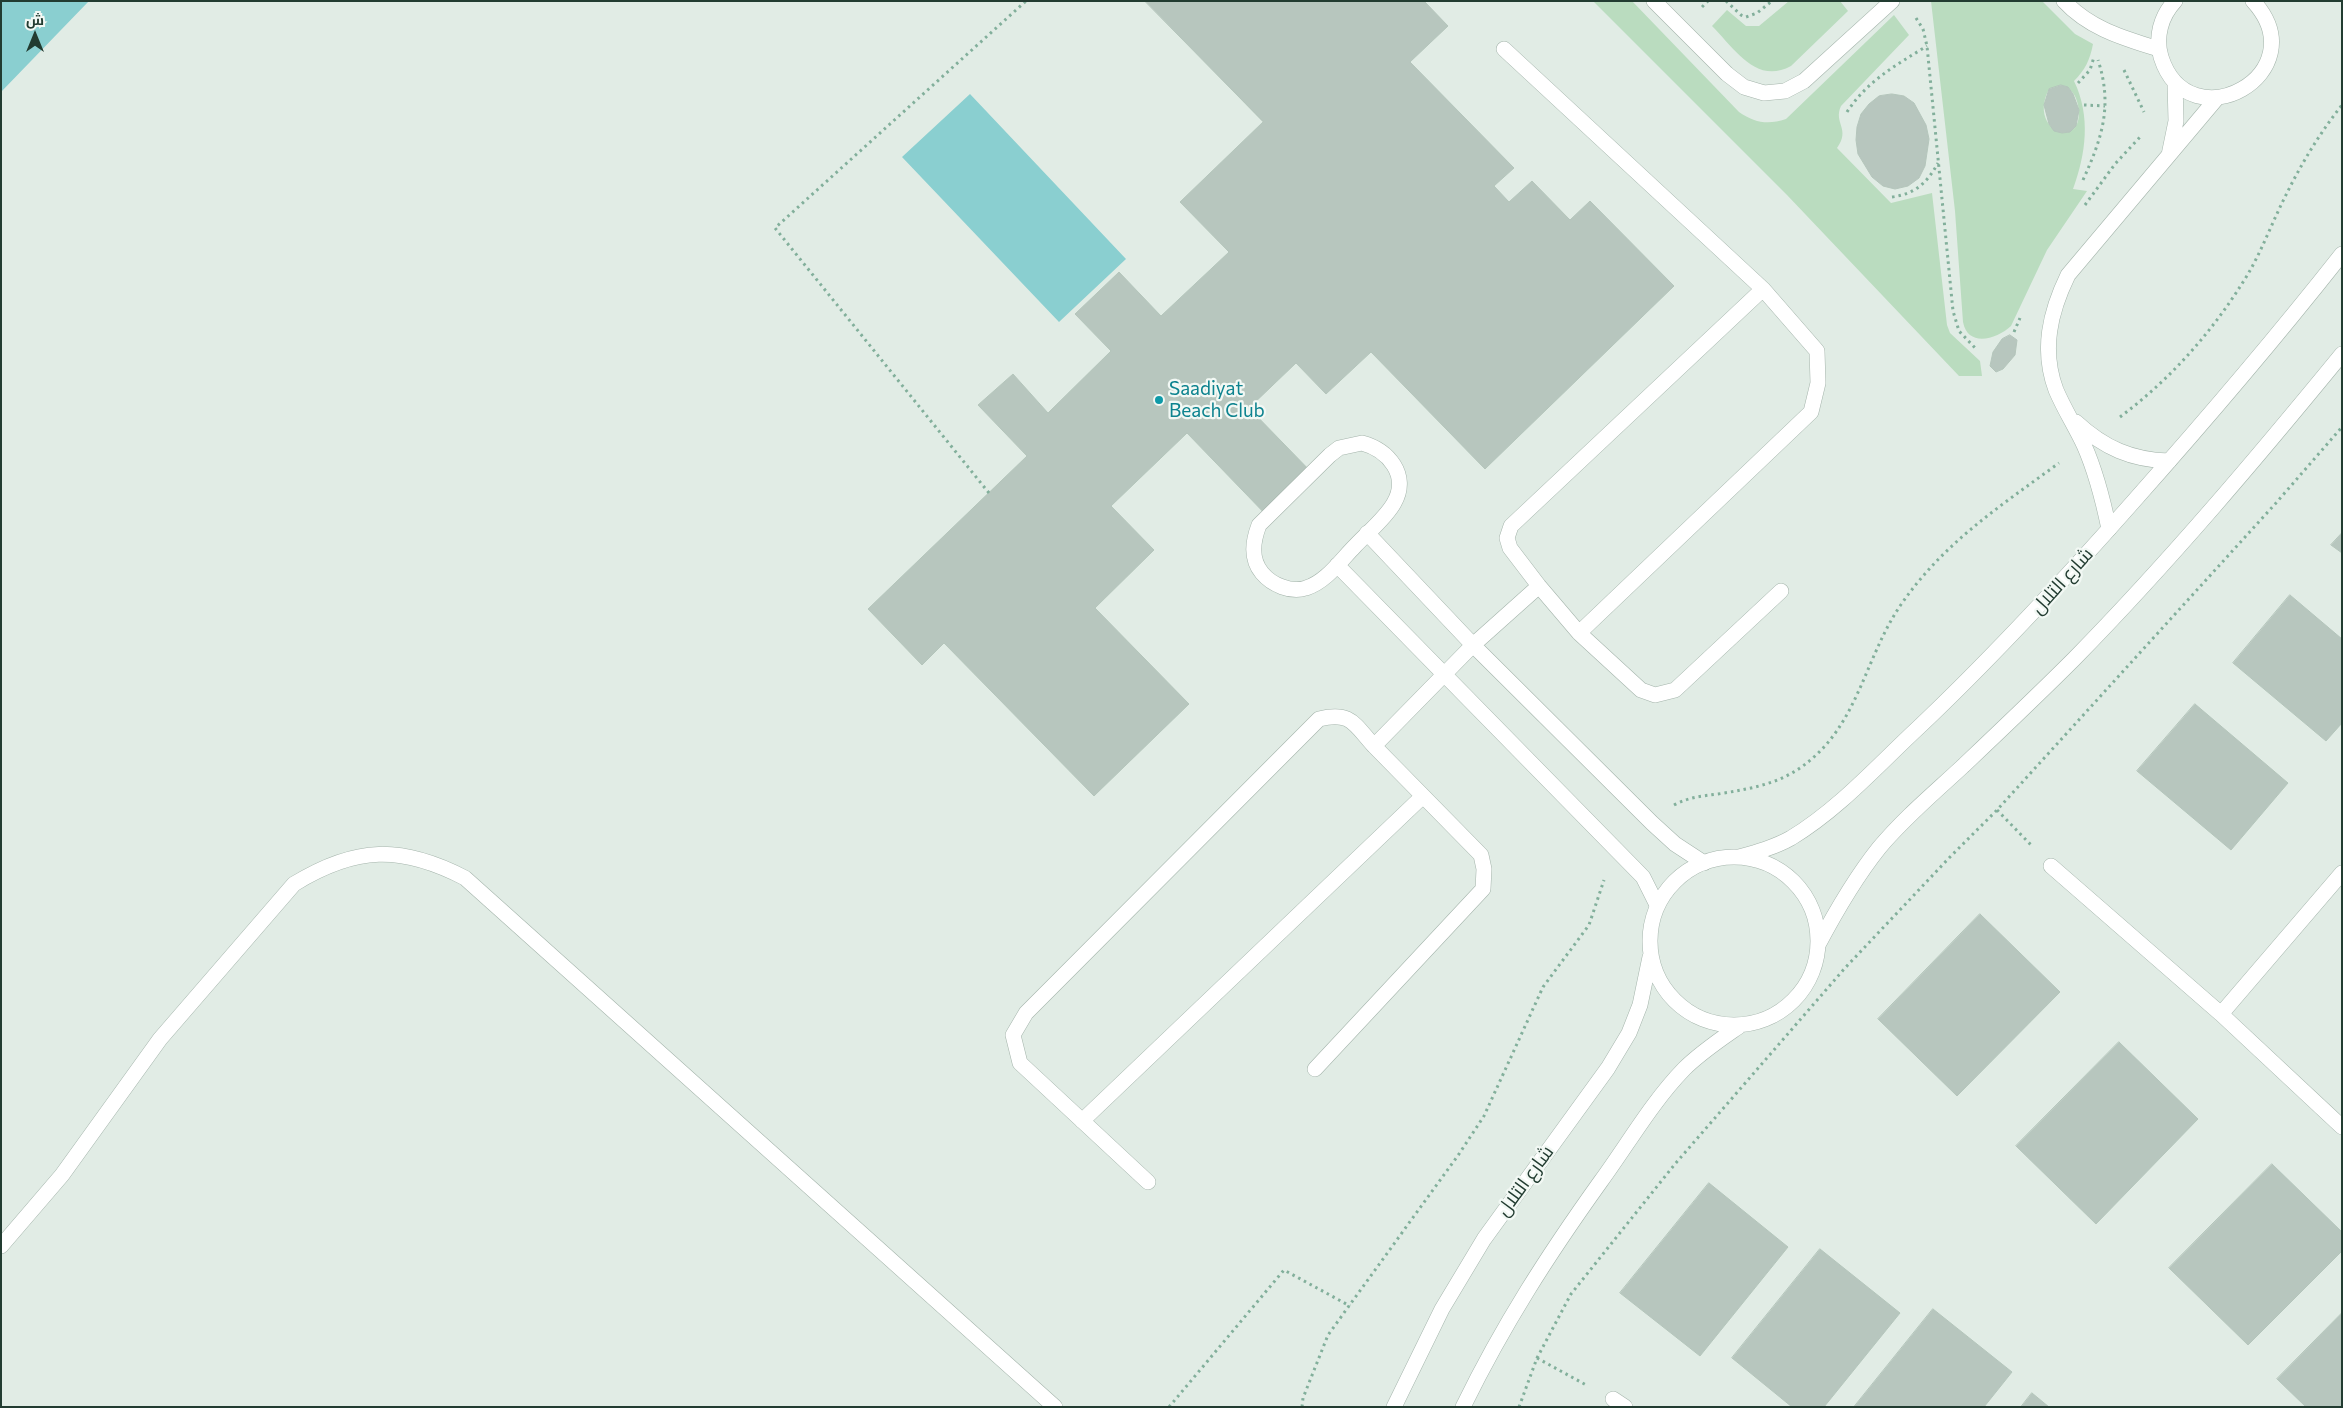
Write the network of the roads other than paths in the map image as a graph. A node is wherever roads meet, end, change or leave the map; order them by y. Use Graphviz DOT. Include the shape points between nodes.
graph roads {
  1 [pos="1654,1"];
  2 [pos="1892,1"];
  3 [pos="2064,1"];
  4 [pos="2176,1"];
  5 [pos="2263,5"];
  6 [pos="2158,48"];
  7 [pos="1504,49"];
  8 [pos="2175,82"];
  9 [pos="2217,98"];
  10 [pos="2168,159"];
  11 [pos="2342,254"];
  12 [pos="1763,289"];
  13 [pos="2342,354"];
  14 [pos="2088,441"];
  15 [pos="2169,461"];
  16 [pos="2109,529"];
  17 [pos="1367,533"];
  18 [pos="1337,565"];
  19 [pos="1538,586"];
  20 [pos="1781,591"];
  21 [pos="1579,633"];
  22 [pos="1473,645"];
  23 [pos="1444,674"];
  24 [pos="1374,746"];
  25 [pos="1423,796"];
  26 [pos="1739,857"];
  27 [pos="1704,863"];
  28 [pos="2051,866"];
  29 [pos="2342,873"];
  30 [pos="1657,905"];
  31 [pos="1818,945"];
  32 [pos="1651,956"];
  33 [pos="2220,1014"];
  34 [pos="1741,1025"];
  35 [pos="1315,1069"];
  36 [pos="1082,1121"];
  37 [pos="2342,1126"];
  38 [pos="1148,1182"];
  39 [pos="1,1246"];
  40 [pos="1055,1407"];
  41 [pos="1394,1407"];
  42 [pos="1463,1407"];
  1 -- 2 [label="street" via="1727,74 1744,87 1764,93 1785,91 1804,81"];
  3 -- 6 [label="street" via="2080,17 2097,27"];
  4 -- 6 [label="street" via="2164,16"];
  5 -- 9 [label="street" via="2270,35 2268,60 2249,87"];
  6 -- 8 [label="street" via="2164,67"];
  7 -- 12 [label="street"];
  8 -- 9 [label="street" via="2188,91"];
  8 -- 10 [label="street" via="2176,121"];
  9 -- 10 [label="street"];
  10 -- 14 [label="street" via="2068,275 2055,302 2049,331 2049,360 2056,388 2068,414"];
  11 -- 15 [label="street, شارع التلال"];
  12 -- 19 [label="street" via="1511,526 1510,548"];
  12 -- 21 [label="street" via="1817,351 1818,383 1811,412"];
  13 -- 31 [label="street" via="2195,529 2112,620 2025,708 1906,818 1880,847 1856,878"];
  14 -- 15 [label="street" via="2149,460"];
  14 -- 16 [label="street"];
  15 -- 16 [label="street, شارع التلال"];
  16 -- 26 [label="street, شارع التلال" via="1993,656 1833,808 1790,839"];
  17 -- 18 [label="street"];
  17 -- 18 [label="street" via="1395,502 1399,480 1391,459 1383,451 1362,443 1350,444 1330,455 1267,516 1254,536 1255,561 1265,576 1280,586 1292,589 1317,584"];
  17 -- 22 [label="street"];
  18 -- 23 [label="street"];
  19 -- 21 [label="street"];
  19 -- 22 [label="street"];
  20 -- 21 [label="street" via="1675,690 1655,695 1640,690"];
  22 -- 23 [label="street"];
  22 -- 27 [label="street" via="1652,823 1675,844"];
  23 -- 24 [label="street"];
  23 -- 30 [label="street" via="1622,855 1643,878"];
  24 -- 25 [label="street"];
  24 -- 36 [label="street" via="1348,718 1335,715 1319,719 1026,1013 1013,1036 1020,1063"];
  25 -- 35 [label="street" via="1481,855 1483,888"];
  25 -- 36 [label="street"];
  26 -- 27 [label="street"];
  26 -- 31 [label="street" via="1780,871 1796,885 1809,903"];
  27 -- 30 [label="street" via="1669,887"];
  28 -- 33 [label="street"];
  29 -- 33 [label="street"];
  30 -- 32 [label="street" via="1651,921"];
  31 -- 34 [label="street" via="1807,984 1795,999 1779,1012"];
  32 -- 34 [label="street" via="1663,988 1688,1012 1720,1024"];
  32 -- 41 [label="street, شارع التلال" via="1640,1005 1628,1033 1608,1068 1484,1238 1442,1309"];
  33 -- 37 [label="street"];
  34 -- 42 [label="street" via="1685,1068 1653,1108 1533,1278"];
  36 -- 38 [label="street"];
  39 -- 40 [label="street" via="62,1176 160,1039 294,884 318,869 344,859 397,855 421,859 465,878"];
}
